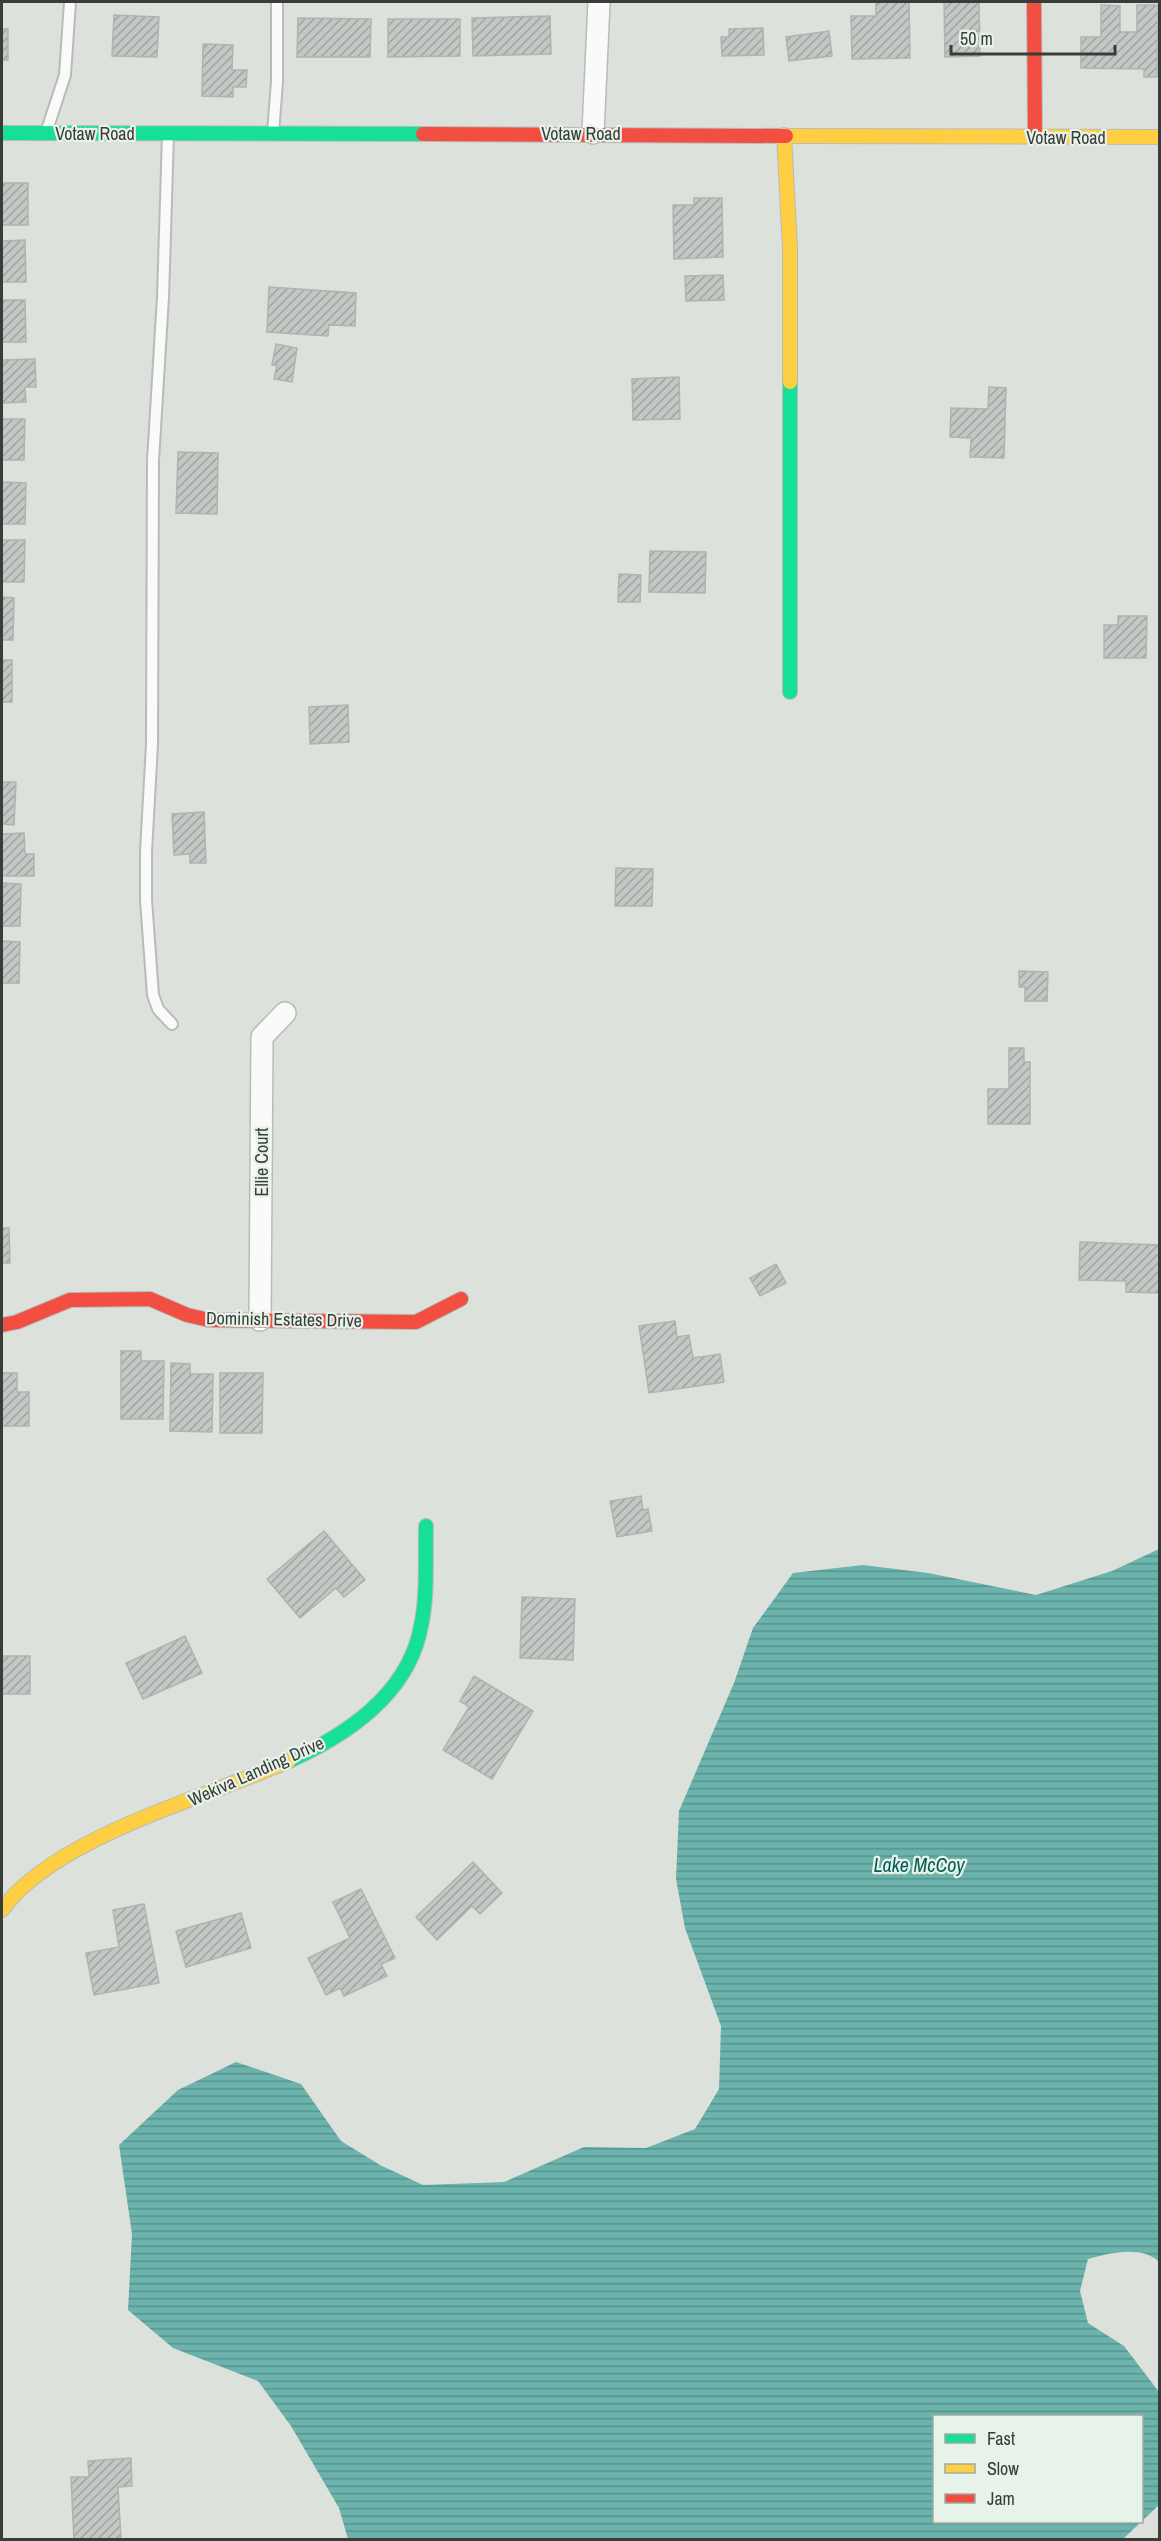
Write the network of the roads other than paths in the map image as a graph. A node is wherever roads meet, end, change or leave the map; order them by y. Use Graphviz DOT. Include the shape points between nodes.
graph roads {
  1 [pos="70,2"];
  2 [pos="277,2"];
  3 [pos="599,2"];
  4 [pos="1034,2"];
  5 [pos="2,133"];
  6 [pos="46,133"];
  7 [pos="168,133"];
  8 [pos="273,133"];
  9 [pos="593,133"];
  10 [pos="784,135"];
  11 [pos="1035,137"];
  12 [pos="1160,137"];
  13 [pos="790,692"];
  14 [pos="285,1013"];
  15 [pos="172,1024"];
  16 [pos="461,1299"];
  17 [pos="260,1320"];
  18 [pos="2,1325"];
  19 [pos="426,1526"];
  20 [pos="2,1910"];
  1 -- 6 [label="lane" via="65,75"];
  2 -- 8 [label="lane"];
  3 -- 9 [label="street"];
  4 -- 11 [label="street"];
  5 -- 6 [label="street, Votaw Road"];
  6 -- 7 [label="street, Votaw Road"];
  7 -- 8 [label="street, Votaw Road"];
  7 -- 15 [label="lane" via="153,461 153,709 146,900 153,994 158,1009"];
  8 -- 9 [label="street, Votaw Road"];
  9 -- 10 [label="street, Votaw Road"];
  10 -- 11 [label="street, Votaw Road"];
  10 -- 13 [label="street" via="790,248"];
  11 -- 12 [label="street, Votaw Road"];
  14 -- 17 [label="street, Ellie Court" via="262,1037"];
  16 -- 17 [label="street, Dominish Estates Drive" via="416,1322"];
  17 -- 18 [label="street, Dominish Estates Drive" via="209,1320 150,1299 70,1300"];
  19 -- 20 [label="street, Wekiva Landing Drive" via="418,1639 397,1684 366,1716 318,1746 113,1832 34,1873 10,1896"];
}
